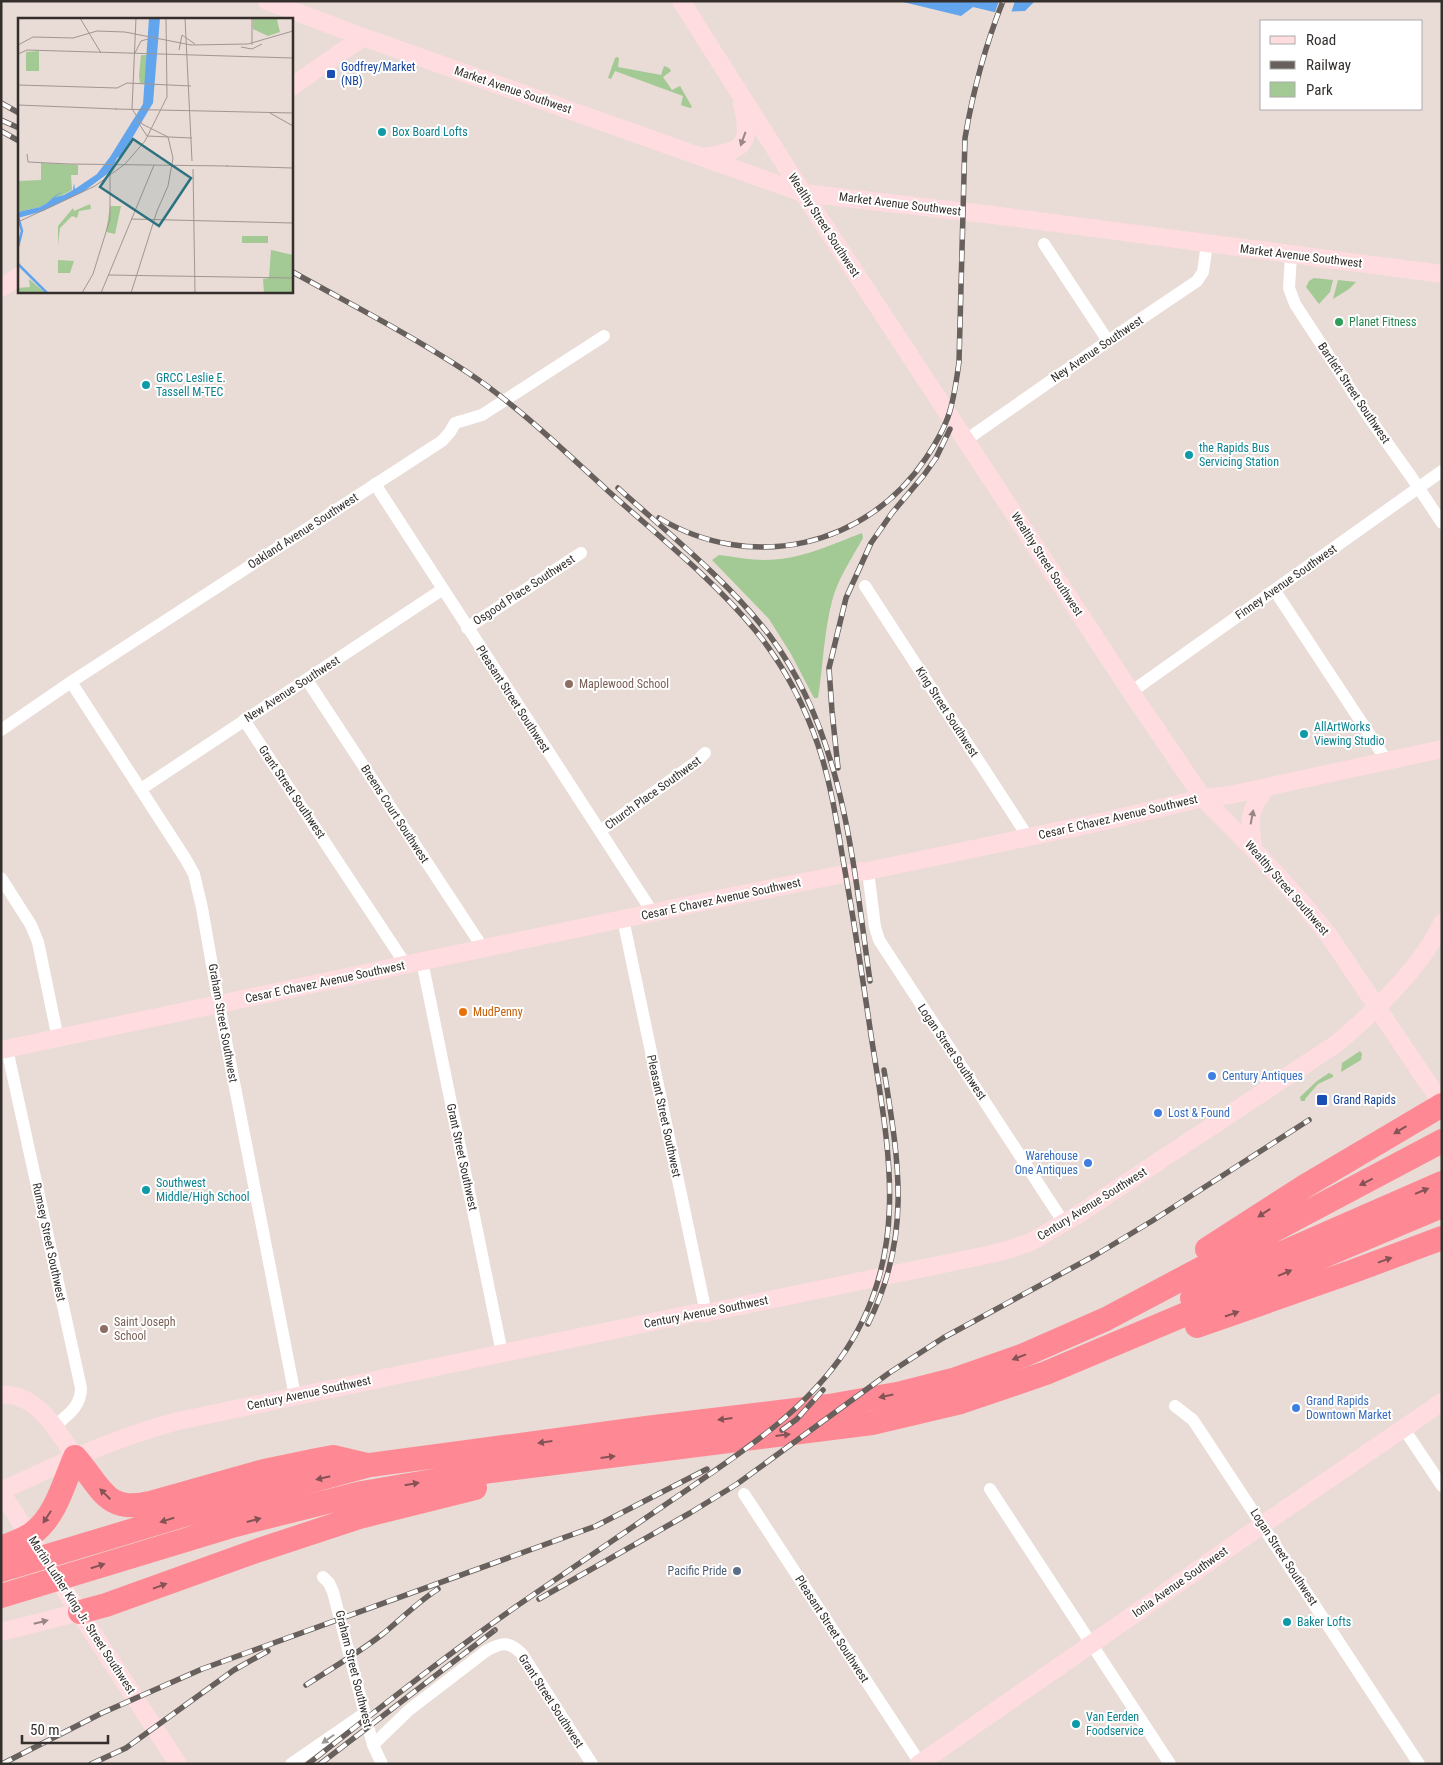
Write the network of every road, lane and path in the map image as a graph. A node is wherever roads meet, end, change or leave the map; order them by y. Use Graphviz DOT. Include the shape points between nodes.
graph roads {
  1 [pos="267,1"];
  2 [pos="681,1"];
  3 [pos="363,37"];
  4 [pos="292,86"];
  5 [pos="738,92"];
  6 [pos="702,158"];
  7 [pos="803,193"];
  8 [pos="1044,244"];
  9 [pos="1207,244"];
  10 [pos="1291,255"];
  11 [pos="1442,274"];
  12 [pos="18,277"];
  13 [pos="1,288"];
  14 [pos="604,336"];
  15 [pos="1108,341"];
  16 [pos="966,440"];
  17 [pos="1442,471"];
  18 [pos="375,484"];
  19 [pos="1418,488"];
  20 [pos="1442,524"];
  21 [pos="581,553"];
  22 [pos="865,586"];
  23 [pos="443,589"];
  24 [pos="1275,591"];
  25 [pos="467,628"];
  26 [pos="307,680"];
  27 [pos="71,682"];
  28 [pos="1131,692"];
  29 [pos="244,720"];
  30 [pos="1,730"];
  31 [pos="1442,749"];
  32 [pos="705,754"];
  33 [pos="1387,761"];
  34 [pos="1267,787"];
  35 [pos="142,789"];
  36 [pos="1202,798"];
  37 [pos="600,832"];
  38 [pos="1028,837"];
  39 [pos="1254,850"];
  40 [pos="868,870"];
  41 [pos="1,878"];
  42 [pos="653,912"];
  43 [pos="622,919"];
  44 [pos="1442,923"];
  45 [pos="483,948"];
  46 [pos="414,963"];
  47 [pos="219,1005"];
  48 [pos="58,1039"];
  49 [pos="4,1050"];
  50 [pos="1442,1105"];
  51 [pos="1442,1141"];
  52 [pos="1442,1148"];
  53 [pos="1409,1160"];
  54 [pos="1442,1183"];
  55 [pos="1442,1206"];
  56 [pos="1064,1223"];
  57 [pos="1442,1238"];
  58 [pos="706,1313"];
  59 [pos="1064,1338"];
  60 [pos="1128,1339"];
  61 [pos="1101,1350"];
  62 [pos="502,1353"];
  63 [pos="1,1395"];
  64 [pos="295,1396"];
  65 [pos="1442,1402"];
  66 [pos="1175,1406"];
  67 [pos="54,1426"];
  68 [pos="1404,1429"];
  69 [pos="75,1457"];
  70 [pos="571,1462"];
  71 [pos="370,1465"];
  72 [pos="1442,1486"];
  73 [pos="990,1489"];
  74 [pos="1,1491"];
  75 [pos="744,1494"];
  76 [pos="1262,1524"];
  77 [pos="1,1548"];
  78 [pos="1,1570"];
  79 [pos="323,1576"];
  80 [pos="1,1596"];
  81 [pos="80,1612"];
  82 [pos="1,1632"];
  83 [pos="1092,1644"];
  84 [pos="365,1713"];
  85 [pos="373,1745"];
  86 [pos="919,1763"];
  87 [pos="178,1764"];
  88 [pos="291,1764"];
  89 [pos="382,1764"];
  90 [pos="592,1764"];
  91 [pos="1170,1764"];
  92 [pos="1420,1764"];
  1 -- 3 [label="main road, Market Avenue Southwest"];
  2 -- 5 [label="main road, Wealthy Street Southwest"];
  3 -- 4 [label="main road"];
  3 -- 6 [label="main road, Market Avenue Southwest"];
  5 -- 6 [label="main road, one-way" via="746,123 743,143 736,150"];
  5 -- 7 [label="main road, Wealthy Street Southwest"];
  6 -- 7 [label="main road, Market Avenue Southwest"];
  7 -- 9 [label="main road, Market Avenue Southwest"];
  7 -- 16 [label="main road, Wealthy Street Southwest"];
  8 -- 15 [label="street"];
  9 -- 10 [label="main road, Market Avenue Southwest"];
  9 -- 15 [label="street, Ney Avenue Southwest" via="1203,272 1197,282"];
  10 -- 11 [label="main road, Market Avenue Southwest"];
  10 -- 19 [label="street, Bartlett Street Southwest" via="1289,288 1295,304"];
  12 -- 13 [label="main road"];
  14 -- 18 [label="street, Oakland Avenue Southwest" via="482,415 455,423 442,441"];
  15 -- 16 [label="street, Ney Avenue Southwest"];
  16 -- 28 [label="main road, Wealthy Street Southwest"];
  17 -- 19 [label="street, Finney Avenue Southwest"];
  18 -- 23 [label="street, Pleasant Street Southwest"];
  18 -- 27 [label="street, Oakland Avenue Southwest"];
  19 -- 20 [label="street, Bartlett Street Southwest"];
  19 -- 24 [label="street, Finney Avenue Southwest"];
  21 -- 25 [label="street, Osgood Place Southwest"];
  22 -- 38 [label="street, King Street Southwest"];
  23 -- 25 [label="street, Pleasant Street Southwest"];
  23 -- 26 [label="street, New Avenue Southwest"];
  24 -- 28 [label="street, Finney Avenue Southwest"];
  24 -- 33 [label="street"];
  25 -- 37 [label="street, Pleasant Street Southwest"];
  26 -- 29 [label="street, New Avenue Southwest"];
  26 -- 45 [label="street, Breens Court Southwest"];
  27 -- 30 [label="street, Oakland Avenue Southwest"];
  27 -- 35 [label="street, Graham Street Southwest"];
  28 -- 36 [label="main road, Wealthy Street Southwest"];
  29 -- 35 [label="street, New Avenue Southwest"];
  29 -- 46 [label="street, Grant Street Southwest"];
  31 -- 33 [label="main road, Cesar E Chavez Avenue Southwest"];
  32 -- 37 [label="street, Church Place Southwest"];
  33 -- 34 [label="main road, Cesar E Chavez Avenue Southwest"];
  34 -- 36 [label="main road, Cesar E Chavez Avenue Southwest"];
  39 -- 34 [label="main road, one-way" via="1250,822 1252,812"];
  35 -- 47 [label="street, Graham Street Southwest" via="194,874"];
  36 -- 38 [label="main road, Cesar E Chavez Avenue Southwest"];
  36 -- 39 [label="main road, Wealthy Street Southwest"];
  37 -- 42 [label="street, Pleasant Street Southwest"];
  38 -- 40 [label="main road, Cesar E Chavez Avenue Southwest"];
  39 -- 50 [label="main road, Wealthy Street Southwest" via="1330,937"];
  40 -- 42 [label="main road, Cesar E Chavez Avenue Southwest"];
  40 -- 56 [label="street, Logan Street Southwest" via="879,940"];
  41 -- 48 [label="street" via="38,942"];
  42 -- 43 [label="main road, Cesar E Chavez Avenue Southwest"];
  43 -- 45 [label="main road, Cesar E Chavez Avenue Southwest"];
  43 -- 58 [label="street, Pleasant Street Southwest"];
  44 -- 56 [label="main road, Century Avenue Southwest" via="1415,966 1336,1044"];
  45 -- 46 [label="main road, Cesar E Chavez Avenue Southwest"];
  46 -- 47 [label="main road, Cesar E Chavez Avenue Southwest"];
  46 -- 62 [label="street, Grant Street Southwest"];
  47 -- 48 [label="main road, Cesar E Chavez Avenue Southwest"];
  47 -- 64 [label="street, Graham Street Southwest"];
  48 -- 49 [label="main road, Cesar E Chavez Avenue Southwest"];
  49 -- 67 [label="street, Rumsey Street Southwest" via="81,1388 81,1398 76,1407"];
  50 -- 59 [label="highway, one-way" via="1305,1186"];
  51 -- 53 [label="highway"];
  52 -- 53 [label="highway"];
  53 -- 59 [label="highway, one-way"];
  60 -- 54 [label="highway, one-way" via="1210,1288"];
  60 -- 55 [label="highway, one-way"];
  56 -- 58 [label="main road, Century Avenue Southwest" via="1031,1242 1004,1251"];
  61 -- 57 [label="highway, one-way" via="1198,1326"];
  58 -- 62 [label="main road, Century Avenue Southwest"];
  59 -- 71 [label="highway, one-way" via="978,1372 880,1398"];
  60 -- 61 [label="highway"];
  70 -- 61 [label="highway, one-way" via="837,1429 909,1415 991,1393"];
  62 -- 64 [label="main road, Century Avenue Southwest"];
  63 -- 67 [label="main road" via="9,1394 32,1404"];
  64 -- 69 [label="main road, Century Avenue Southwest" via="156,1427"];
  65 -- 68 [label="main road, Ionia Avenue Southwest"];
  66 -- 76 [label="street, Logan Street Southwest" via="1193,1420"];
  67 -- 69 [label="main road"];
  68 -- 72 [label="street"];
  68 -- 76 [label="main road, Ionia Avenue Southwest"];
  71 -- 69 [label="highway, one-way" via="333,1458 317,1460 132,1506 118,1504 106,1495"];
  69 -- 74 [label="main road, Century Avenue Southwest"];
  69 -- 77 [label="highway, one-way" via="46,1521 25,1538"];
  80 -- 70 [label="highway, one-way" via="326,1501 446,1478"];
  81 -- 70 [label="highway, one-way" via="392,1508"];
  71 -- 78 [label="highway, one-way" via="186,1514"];
  73 -- 83 [label="street"];
  74 -- 81 [label="main road, Martin Luther King Jr. Street Southwest"];
  75 -- 86 [label="street, Pleasant Street Southwest"];
  76 -- 83 [label="main road, Ionia Avenue Southwest"];
  76 -- 92 [label="street, Logan Street Southwest"];
  79 -- 84 [label="street, Graham Street Southwest" via="333,1592"];
  82 -- 81 [label="main road, one-way"];
  81 -- 87 [label="main road, Martin Luther King Jr. Street Southwest"];
  83 -- 86 [label="main road, Ionia Avenue Southwest"];
  83 -- 91 [label="street"];
  84 -- 85 [label="street, Graham Street Southwest"];
  84 -- 88 [label="street, one-way"];
  85 -- 89 [label="street, Graham Street Southwest"];
  85 -- 90 [label="street, Grant Street Southwest" via="409,1710 486,1651 506,1644 514,1646 522,1654"];
}
